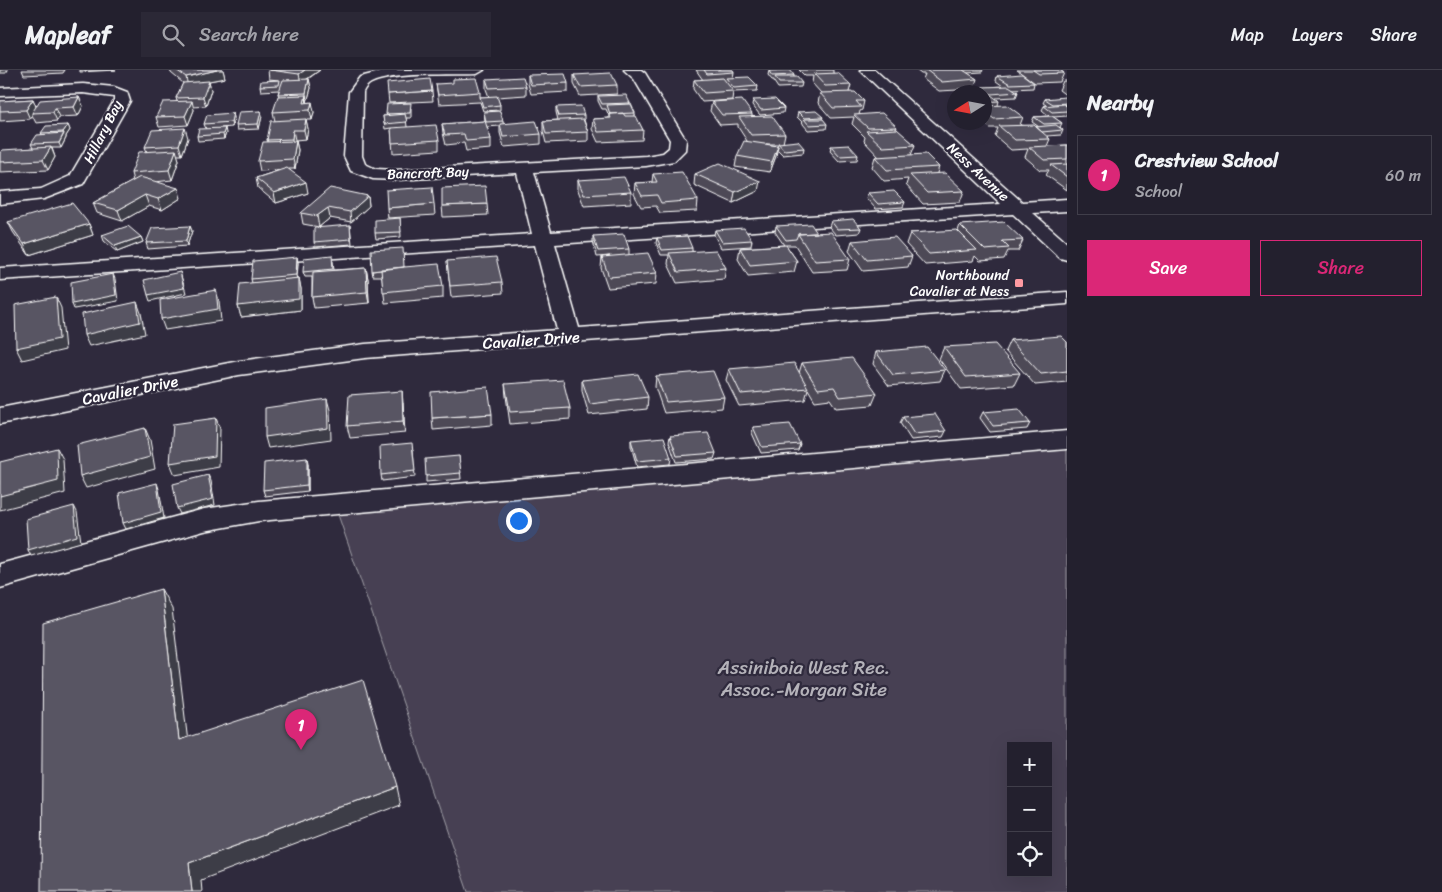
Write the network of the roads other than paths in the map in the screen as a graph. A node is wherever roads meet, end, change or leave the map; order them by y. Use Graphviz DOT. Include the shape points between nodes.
graph roads {
  1 [pos="477,70"];
  2 [pos="631,70"];
  3 [pos="867,70"];
  4 [pos="0,92"];
  5 [pos="524,168"];
  6 [pos="0,198"];
  7 [pos="1067,205"];
  8 [pos="1017,208"];
  9 [pos="542,239"];
  10 [pos="1067,254"];
  11 [pos="0,274"];
  12 [pos="1067,298"];
  13 [pos="570,337"];
  14 [pos="0,416"];
  15 [pos="1067,440"];
  16 [pos="0,576"];
  1 -- 5 [label="street, Bancroft Bay" via="383,76 359,85 356,92 354,163 363,171 383,175"];
  2 -- 5 [label="street, Bancroft Bay" via="640,76 678,140 674,155 646,161"];
  3 -- 8 [label="street, Ness Avenue"];
  4 -- 6 [label="street, Hillary Bay" via="100,88 118,91 122,101 77,180 44,194"];
  5 -- 9 [label="street"];
  7 -- 8 [label="street"];
  8 -- 9 [label="street"];
  8 -- 10 [label="street, Ness Avenue"];
  9 -- 11 [label="street"];
  9 -- 13 [label="street"];
  12 -- 13 [label="street, Cavalier Drive"];
  13 -- 14 [label="street, Cavalier Drive" via="365,351 291,360"];
  15 -- 16 [label="street" via="259,511 204,520"];
}
